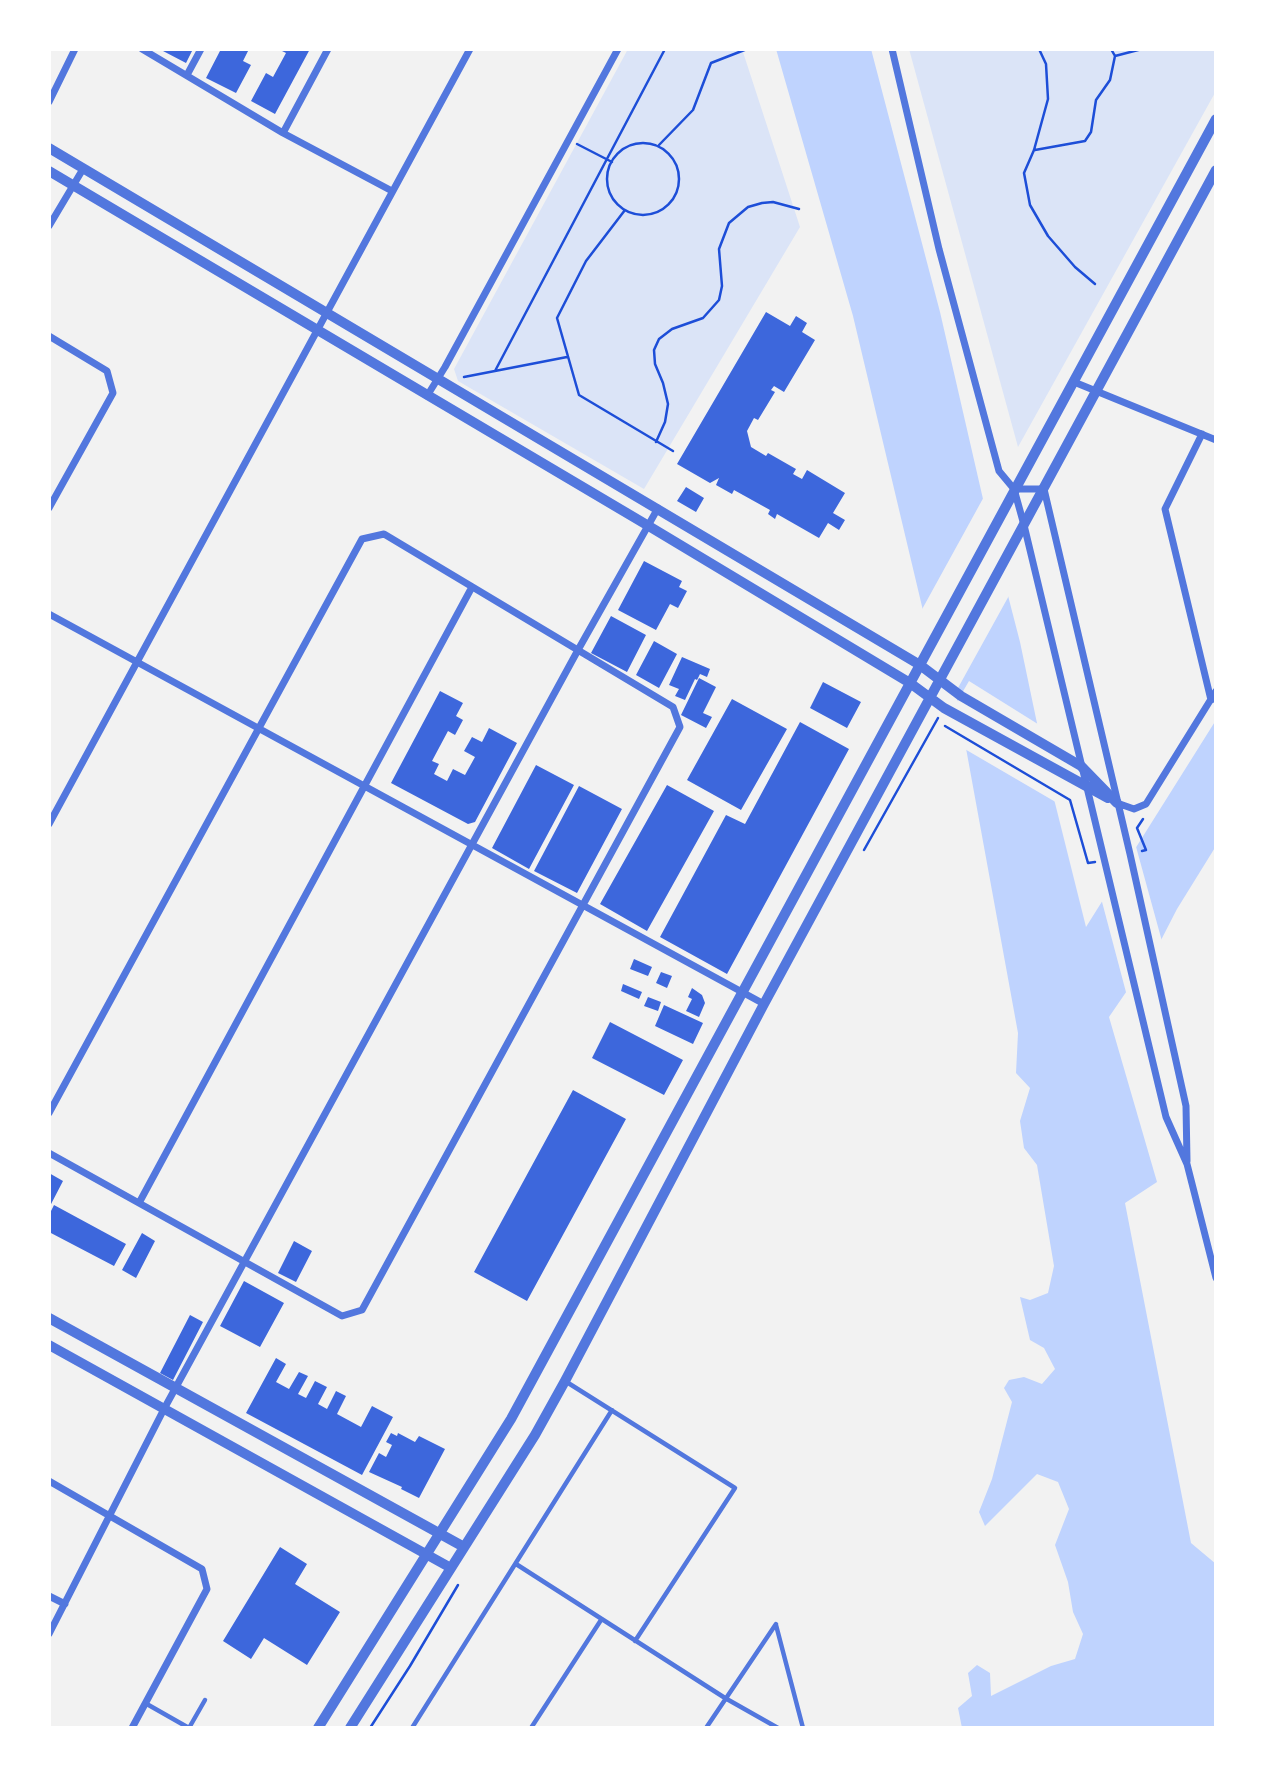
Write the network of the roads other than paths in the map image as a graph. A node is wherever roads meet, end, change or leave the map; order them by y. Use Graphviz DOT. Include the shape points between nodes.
graph roads {
  1 [pos="75,49"];
  2 [pos="142,49"];
  3 [pos="201,49"];
  4 [pos="328,49"];
  5 [pos="470,49"];
  6 [pos="618,49"];
  7 [pos="892,49"];
  8 [pos="187,75"];
  9 [pos="49,102"];
  10 [pos="1216,119"];
  11 [pos="283,133"];
  12 [pos="49,148"];
  13 [pos="83,169"];
  14 [pos="1216,170"];
  15 [pos="49,171"];
  16 [pos="72,185"];
  17 [pos="392,191"];
  18 [pos="49,226"];
  19 [pos="326,312"];
  20 [pos="315,330"];
  21 [pos="49,337"];
  22 [pos="438,379"];
  23 [pos="1074,382"];
  24 [pos="1097,391"];
  25 [pos="427,396"];
  26 [pos="1202,434"];
  27 [pos="1216,440"];
  28 [pos="1014,489"];
  29 [pos="1044,489"];
  30 [pos="49,508"];
  31 [pos="657,508"];
  32 [pos="647,525"];
  33 [pos="1024,525"];
  34 [pos="472,587"];
  35 [pos="49,614"];
  36 [pos="578,650"];
  37 [pos="137,662"];
  38 [pos="920,666"];
  39 [pos="939,681"];
  40 [pos="910,683"];
  41 [pos="1216,691"];
  42 [pos="930,699"];
  43 [pos="1211,700"];
  44 [pos="258,729"];
  45 [pos="1081,766"];
  46 [pos="365,787"];
  47 [pos="1086,787"];
  48 [pos="1117,803"];
  49 [pos="49,824"];
  50 [pos="471,845"];
  51 [pos="583,905"];
  52 [pos="743,993"];
  53 [pos="764,1004"];
  54 [pos="49,1113"];
  55 [pos="49,1153"];
  56 [pos="1187,1164"];
  57 [pos="139,1203"];
  58 [pos="244,1261"];
  59 [pos="1216,1278"];
  60 [pos="49,1318"];
  61 [pos="49,1345"];
  62 [pos="565,1381"];
  63 [pos="175,1388"];
  64 [pos="164,1409"];
  65 [pos="612,1410"];
  66 [pos="49,1481"];
  67 [pos="109,1514"];
  68 [pos="439,1533"];
  69 [pos="464,1547"];
  70 [pos="426,1553"];
  71 [pos="516,1564"];
  72 [pos="451,1568"];
  73 [pos="49,1596"];
  74 [pos="65,1604"];
  75 [pos="601,1620"];
  76 [pos="49,1634"];
  77 [pos="635,1641"];
  78 [pos="725,1698"];
  79 [pos="205,1699"];
  80 [pos="145,1703"];
  81 [pos="132,1728"];
  82 [pos="189,1728"];
  83 [pos="318,1728"];
  84 [pos="350,1728"];
  85 [pos="412,1728"];
  86 [pos="531,1728"];
  87 [pos="706,1728"];
  88 [pos="778,1728"];
  89 [pos="803,1728"];
  1 -- 9 [label="street"];
  2 -- 8 [label="street"];
  3 -- 8 [label="street"];
  4 -- 11 [label="street"];
  5 -- 17 [label="street"];
  6 -- 22 [label="street"];
  7 -- 28 [label="street" via="939,249 999,471"];
  8 -- 11 [label="street"];
  10 -- 23 [label="street"];
  11 -- 17 [label="street"];
  12 -- 13 [label="street"];
  13 -- 16 [label="street"];
  13 -- 19 [label="street"];
  14 -- 24 [label="street"];
  15 -- 16 [label="street"];
  16 -- 18 [label="street"];
  16 -- 20 [label="street"];
  17 -- 19 [label="street"];
  19 -- 20 [label="street"];
  19 -- 22 [label="street"];
  20 -- 25 [label="street"];
  20 -- 37 [label="street"];
  21 -- 30 [label="street" via="107,371 113,393"];
  22 -- 25 [label="street"];
  22 -- 31 [label="street"];
  23 -- 24 [label="street"];
  23 -- 28 [label="street"];
  24 -- 26 [label="street"];
  24 -- 29 [label="street"];
  25 -- 32 [label="street"];
  26 -- 27 [label="street"];
  26 -- 43 [label="street" via="1165,509"];
  28 -- 29 [label="street"];
  28 -- 33 [label="street"];
  28 -- 38 [label="street"];
  29 -- 33 [label="street"];
  29 -- 48 [label="street"];
  31 -- 32 [label="street"];
  31 -- 38 [label="street"];
  32 -- 36 [label="street"];
  32 -- 40 [label="street"];
  33 -- 39 [label="street"];
  33 -- 45 [label="street"];
  34 -- 36 [label="street"];
  34 -- 44 [label="street" via="384,534 362,539"];
  34 -- 46 [label="street"];
  35 -- 37 [label="street"];
  36 -- 50 [label="street"];
  36 -- 51 [label="street" via="673,707 680,727"];
  37 -- 44 [label="street"];
  37 -- 49 [label="street"];
  38 -- 39 [label="street"];
  38 -- 40 [label="street"];
  39 -- 42 [label="street"];
  39 -- 45 [label="street"];
  40 -- 42 [label="street"];
  40 -- 52 [label="street"];
  41 -- 43 [label="street"];
  42 -- 47 [label="street"];
  42 -- 53 [label="street"];
  43 -- 48 [label="street" via="1146,804 1133,809"];
  44 -- 46 [label="street"];
  44 -- 54 [label="street"];
  45 -- 47 [label="street"];
  45 -- 48 [label="street"];
  46 -- 50 [label="street"];
  46 -- 57 [label="street"];
  47 -- 48 [label="street"];
  47 -- 56 [label="street" via="1166,1117"];
  48 -- 56 [label="street" via="1186,1106"];
  50 -- 51 [label="street"];
  50 -- 58 [label="street"];
  51 -- 52 [label="street"];
  51 -- 58 [label="street" via="362,1310 342,1315"];
  52 -- 53 [label="street"];
  52 -- 68 [label="street" via="511,1419"];
  53 -- 62 [label="street"];
  55 -- 57 [label="street"];
  56 -- 59 [label="street"];
  57 -- 58 [label="street"];
  58 -- 63 [label="street"];
  60 -- 63 [label="street"];
  61 -- 64 [label="street"];
  62 -- 65 [label="lane"];
  62 -- 69 [label="street"];
  63 -- 64 [label="street"];
  63 -- 68 [label="street"];
  64 -- 67 [label="street"];
  64 -- 70 [label="street"];
  65 -- 71 [label="lane"];
  65 -- 77 [label="lane" via="735,1488"];
  66 -- 67 [label="street"];
  67 -- 74 [label="street"];
  67 -- 80 [label="street" via="202,1569 207,1589"];
  68 -- 69 [label="street"];
  68 -- 70 [label="street"];
  69 -- 72 [label="street"];
  70 -- 72 [label="street"];
  70 -- 83 [label="street"];
  71 -- 75 [label="lane"];
  71 -- 85 [label="lane"];
  72 -- 84 [label="street"];
  73 -- 74 [label="street"];
  74 -- 76 [label="street"];
  75 -- 77 [label="lane"];
  75 -- 86 [label="lane"];
  77 -- 78 [label="lane"];
  78 -- 87 [label="lane"];
  78 -- 88 [label="lane"];
  78 -- 89 [label="lane" via="776,1624"];
  79 -- 82 [label="lane"];
  80 -- 81 [label="street"];
  80 -- 82 [label="lane"];
}
